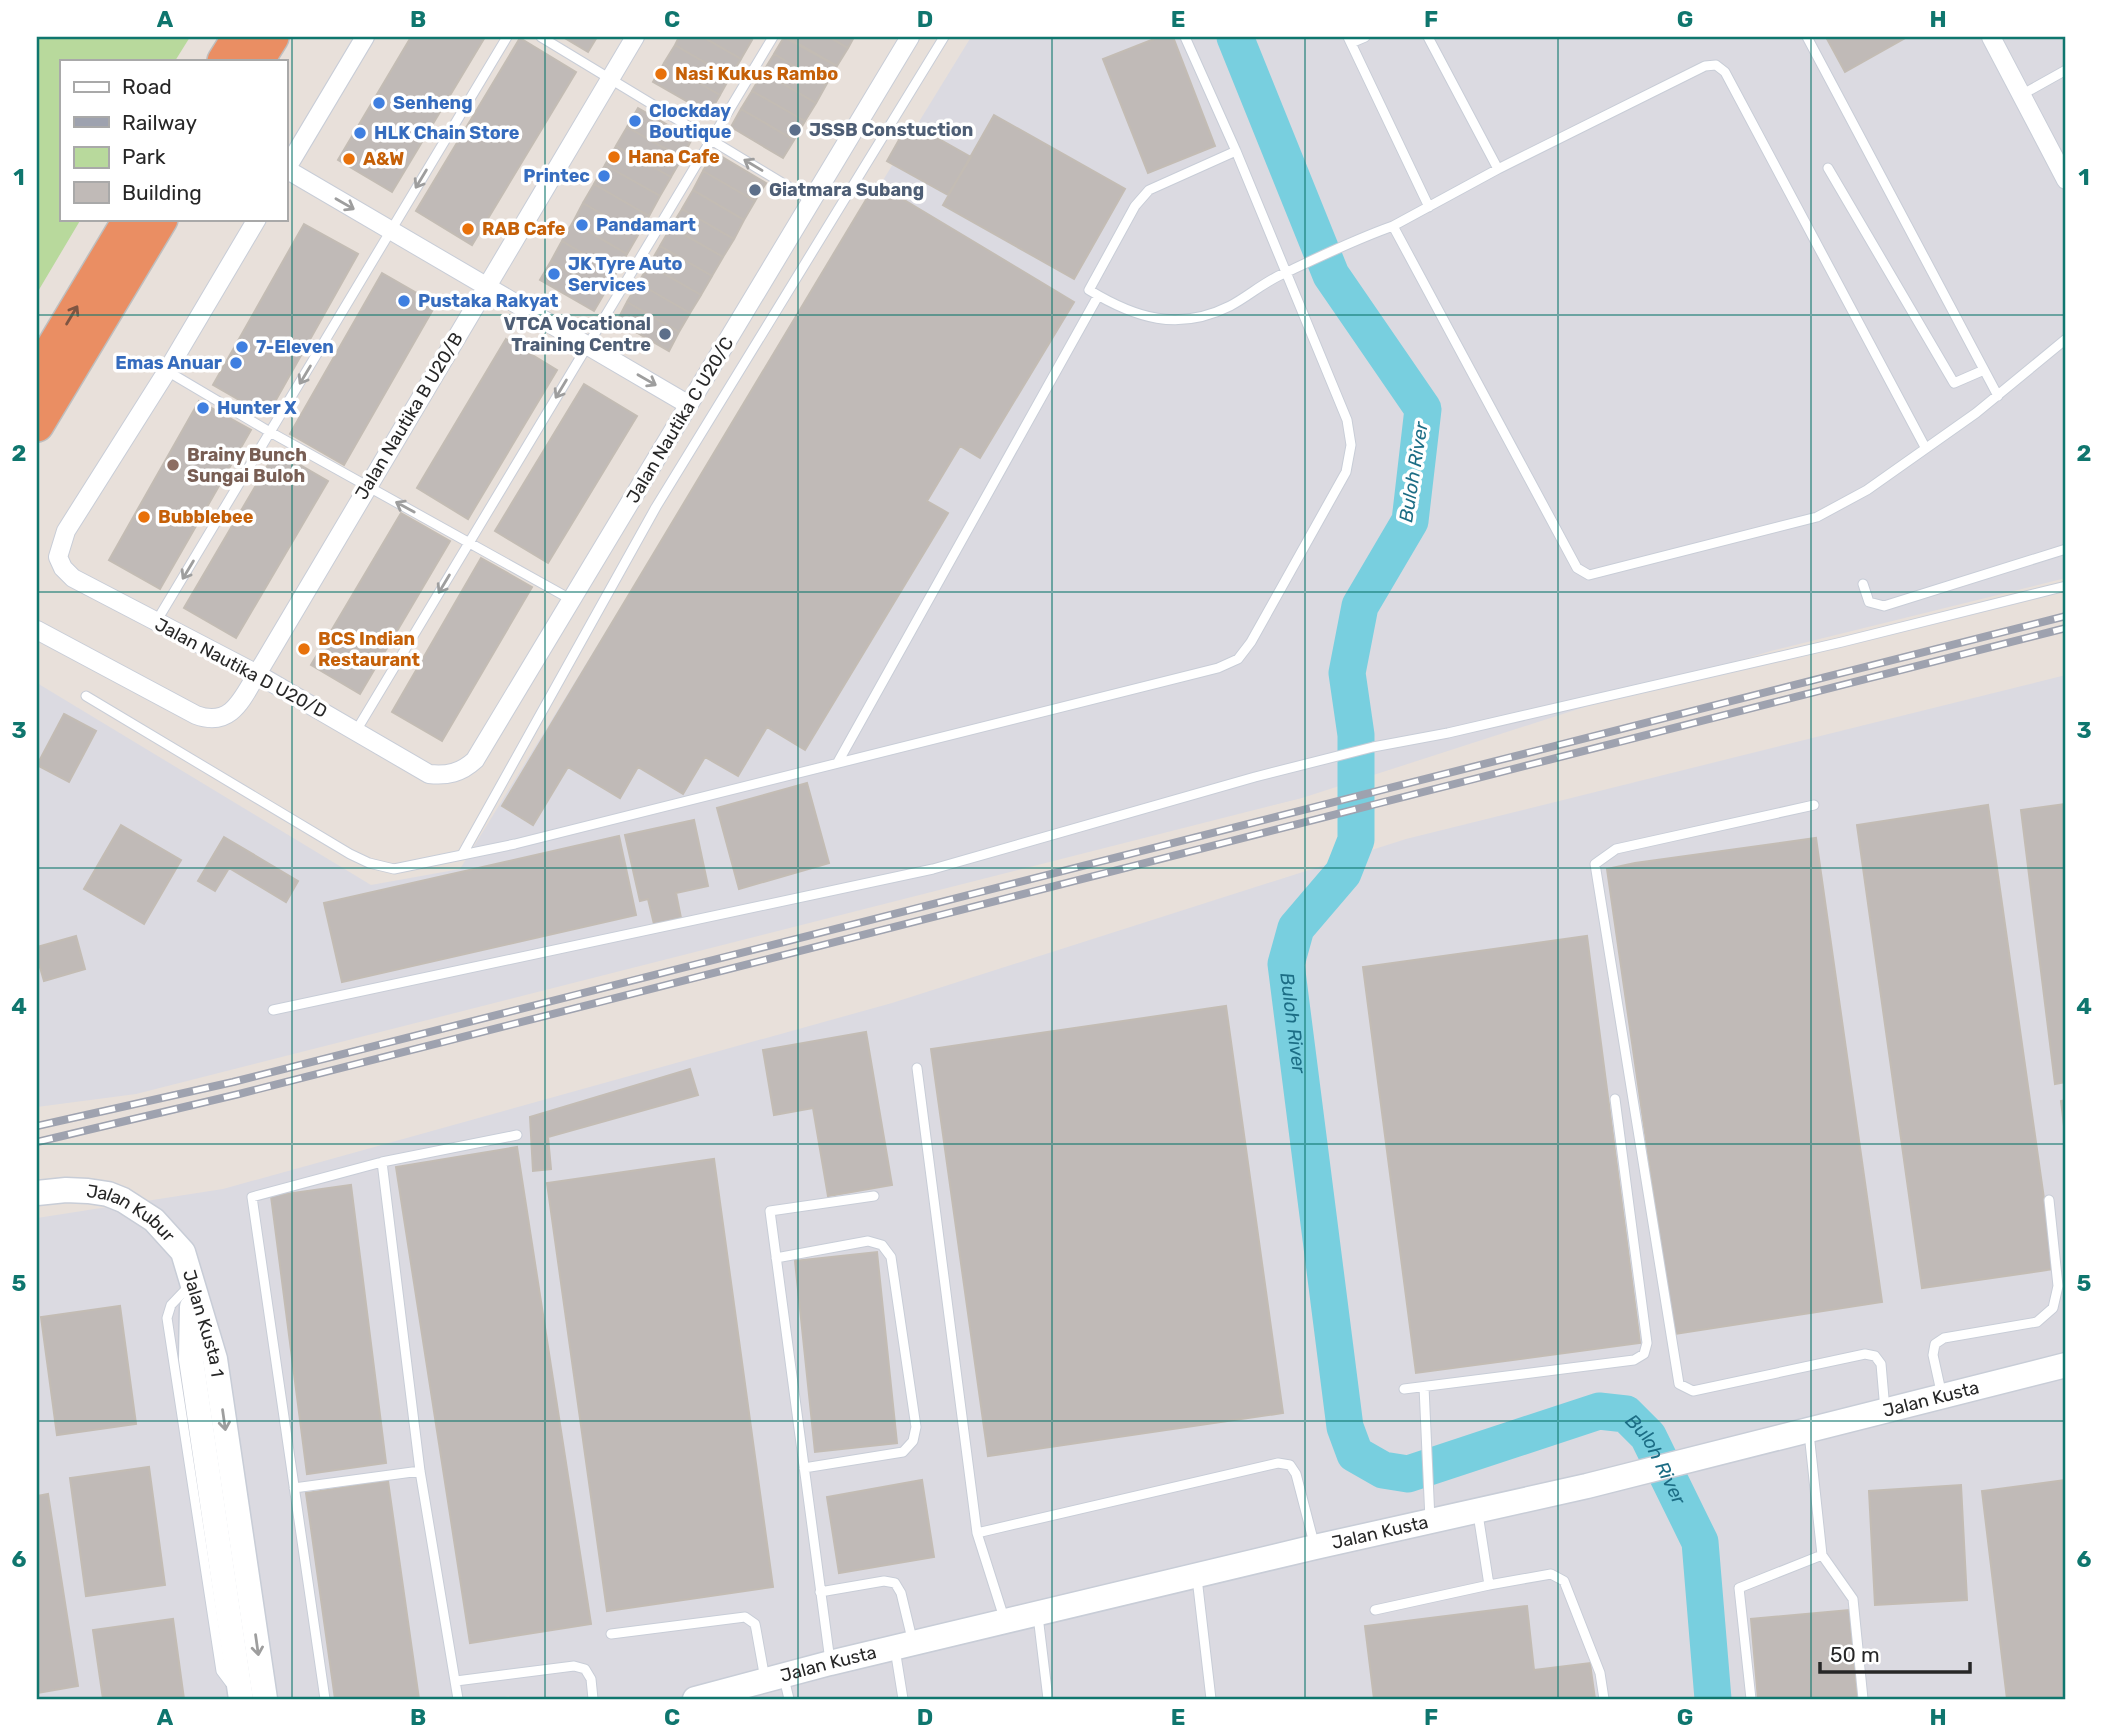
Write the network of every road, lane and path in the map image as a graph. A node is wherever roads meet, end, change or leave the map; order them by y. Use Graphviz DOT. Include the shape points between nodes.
graph roads {
  1 [pos="239,37"];
  2 [pos="272,37"];
  3 [pos="365,37"];
  4 [pos="507,37"];
  5 [pos="541,37"];
  6 [pos="635,37"];
  7 [pos="773,37"];
  8 [pos="911,37"];
  9 [pos="944,37"];
  10 [pos="1185,37"];
  11 [pos="1365,37"];
  12 [pos="1428,37"];
  13 [pos="1807,37"];
  14 [pos="1991,37"];
  15 [pos="1350,40"];
  16 [pos="225,60"];
  17 [pos="258,60"];
  18 [pos="2066,71"];
  19 [pos="611,79"];
  20 [pos="2023,93"];
  21 [pos="711,139"];
  22 [pos="1236,151"];
  23 [pos="287,168"];
  24 [pos="1828,168"];
  25 [pos="1498,169"];
  26 [pos="287,171"];
  27 [pos="2066,180"];
  28 [pos="812,201"];
  29 [pos="1429,207"];
  30 [pos="129,220"];
  31 [pos="160,220"];
  32 [pos="256,220"];
  33 [pos="1393,226"];
  34 [pos="391,230"];
  35 [pos="1289,271"];
  36 [pos="486,286"];
  37 [pos="1098,296"];
  38 [pos="2066,339"];
  39 [pos="587,345"];
  40 [pos="1984,370"];
  41 [pos="167,371"];
  42 [pos="37,374"];
  43 [pos="1998,396"];
  44 [pos="689,405"];
  45 [pos="37,425"];
  46 [pos="270,432"];
  47 [pos="1925,447"];
  48 [pos="367,486"];
  49 [pos="469,542"];
  50 [pos="2066,549"];
  51 [pos="1863,584"];
  52 [pos="2066,586"];
  53 [pos="572,600"];
  54 [pos="156,622"];
  55 [pos="37,630"];
  56 [pos="257,674"];
  57 [pos="86,696"];
  58 [pos="356,731"];
  59 [pos="838,762"];
  60 [pos="429,774"];
  61 [pos="1814,805"];
  62 [pos="462,855"];
  63 [pos="273,1010"];
  64 [pos="918,1068"];
  65 [pos="1615,1099"];
  66 [pos="517,1135"];
  67 [pos="382,1163"];
  68 [pos="37,1193"];
  69 [pos="874,1196"];
  70 [pos="2049,1199"];
  71 [pos="776,1258"];
  72 [pos="192,1282"];
  73 [pos="2066,1366"];
  74 [pos="1424,1387"];
  75 [pos="1404,1390"];
  76 [pos="1942,1397"];
  77 [pos="1885,1412"];
  78 [pos="1809,1431"];
  79 [pos="804,1468"];
  80 [pos="420,1471"];
  81 [pos="294,1488"];
  82 [pos="1478,1512"];
  83 [pos="1430,1522"];
  84 [pos="977,1533"];
  85 [pos="1315,1546"];
  86 [pos="1822,1555"];
  87 [pos="1196,1576"];
  88 [pos="1489,1585"];
  89 [pos="820,1592"];
  90 [pos="1374,1609"];
  91 [pos="1038,1615"];
  92 [pos="1006,1623"];
  93 [pos="611,1633"];
  94 [pos="904,1647"];
  95 [pos="830,1663"];
  96 [pos="456,1681"];
  97 [pos="779,1685"];
  98 [pos="240,1693"];
  99 [pos="265,1699"];
  100 [pos="325,1699"];
  101 [pos="458,1699"];
  102 [pos="593,1699"];
  103 [pos="695,1699"];
  104 [pos="904,1699"];
  105 [pos="1048,1699"];
  106 [pos="1211,1699"];
  107 [pos="1604,1699"];
  108 [pos="1751,1699"];
  109 [pos="1863,1699"];
  1 -- 16 [label="highway"];
  2 -- 17 [label="highway"];
  3 -- 23 [label="street"];
  4 -- 34 [label="lane, one-way"];
  5 -- 19 [label="lane"];
  6 -- 19 [label="street, Jalan Nautika B U20/B"];
  7 -- 21 [label="lane"];
  8 -- 28 [label="street, Jalan Nautika C U20/C"];
  9 -- 62 [label="lane" via="656,508"];
  10 -- 22 [label="lane"];
  11 -- 15 [label="lane"];
  12 -- 25 [label="lane"];
  13 -- 40 [label="lane"];
  14 -- 20 [label="street"];
  15 -- 29 [label="lane"];
  18 -- 20 [label="lane"];
  19 -- 21 [label="lane"];
  19 -- 36 [label="street, Jalan Nautika B U20/B"];
  20 -- 27 [label="street"];
  28 -- 21 [label="lane, one-way"];
  21 -- 39 [label="lane"];
  22 -- 35 [label="lane"];
  22 -- 37 [label="lane" via="1149,190 1135,206 1088,290"];
  24 -- 40 [label="lane" via="1954,383"];
  25 -- 29 [label="lane"];
  25 -- 47 [label="lane" via="1705,66 1716,65 1725,72"];
  26 -- 34 [label="street, one-way"];
  28 -- 44 [label="street, Jalan Nautika C U20/C"];
  29 -- 33 [label="lane"];
  42 -- 30 [label="highway, one-way"];
  31 -- 45 [label="highway"];
  32 -- 41 [label="street"];
  33 -- 35 [label="lane"];
  33 -- 47 [label="lane" via="1584,574 1817,517 1867,489"];
  34 -- 36 [label="street"];
  34 -- 46 [label="lane, one-way"];
  35 -- 37 [label="lane" via="1229,307 1184,321 1136,314"];
  35 -- 59 [label="lane" via="1347,421 1351,445 1346,472 1238,659 1204,672"];
  36 -- 39 [label="street"];
  36 -- 48 [label="street, Jalan Nautika B U20/B"];
  37 -- 59 [label="lane"];
  38 -- 43 [label="lane"];
  39 -- 44 [label="street, one-way"];
  39 -- 49 [label="lane, one-way"];
  40 -- 43 [label="lane"];
  41 -- 46 [label="lane"];
  41 -- 54 [label="street, Jalan Nautika D U20/D" via="66,531 58,557 74,578"];
  43 -- 47 [label="lane"];
  44 -- 53 [label="street, Jalan Nautika C U20/C"];
  46 -- 48 [label="lane"];
  46 -- 54 [label="lane, one-way"];
  49 -- 48 [label="lane, one-way"];
  48 -- 56 [label="street, Jalan Nautika B U20/B"];
  49 -- 53 [label="lane"];
  49 -- 58 [label="lane, one-way"];
  50 -- 51 [label="lane" via="1884,606 1869,602"];
  52 -- 63 [label="lane" via="1815,649 1373,747 933,869"];
  53 -- 60 [label="street, Jalan Nautika C U20/C" via="475,760 453,773"];
  54 -- 56 [label="street, Jalan Nautika D U20/D"];
  55 -- 56 [label="street, Jalan Nautika B U20/B" via="208,719 220,718 238,705"];
  56 -- 58 [label="street, Jalan Nautika D U20/D"];
  57 -- 62 [label="lane" via="369,863 394,869"];
  58 -- 60 [label="street, Jalan Nautika D U20/D"];
  59 -- 62 [label="lane"];
  61 -- 77 [label="lane" via="1616,849 1595,864 1679,1384 1693,1391 1865,1354 1875,1356 1881,1364"];
  64 -- 84 [label="lane"];
  65 -- 74 [label="lane" via="1647,1343 1644,1354 1634,1360"];
  66 -- 67 [label="lane"];
  67 -- 80 [label="lane"];
  67 -- 81 [label="lane" via="252,1197"];
  68 -- 72 [label="street, Jalan Kubur" via="89,1191 123,1200 154,1220 183,1252"];
  69 -- 71 [label="lane" via="770,1211"];
  70 -- 76 [label="lane" via="2058,1286 2053,1308 2038,1322 1944,1338 1935,1344"];
  71 -- 79 [label="lane"];
  71 -- 79 [label="lane" via="868,1241 882,1245 891,1257 916,1427 913,1441 903,1452"];
  72 -- 98 [label="street, Jalan Kusta 1" via="191,1359"];
  72 -- 99 [label="street, Jalan Kusta 1, one-way" via="215,1359"];
  73 -- 76 [label="street, Jalan Kusta"];
  74 -- 75 [label="lane"];
  74 -- 83 [label="lane"];
  76 -- 77 [label="street, Jalan Kusta"];
  77 -- 78 [label="street, Jalan Kusta"];
  78 -- 82 [label="street, Jalan Kusta"];
  78 -- 86 [label="lane"];
  79 -- 89 [label="lane"];
  80 -- 81 [label="lane"];
  80 -- 96 [label="lane"];
  81 -- 100 [label="lane"];
  82 -- 83 [label="street, Jalan Kusta"];
  82 -- 88 [label="lane"];
  83 -- 85 [label="street, Jalan Kusta"];
  84 -- 85 [label="lane" via="1278,1463 1290,1465 1296,1474"];
  84 -- 92 [label="lane"];
  85 -- 87 [label="street, Jalan Kusta"];
  86 -- 108 [label="lane" via="1739,1588"];
  86 -- 109 [label="lane" via="1853,1599"];
  87 -- 91 [label="street, Jalan Kusta"];
  87 -- 106 [label="lane"];
  88 -- 90 [label="lane"];
  88 -- 107 [label="lane" via="1551,1574 1564,1581 1600,1673"];
  89 -- 94 [label="lane" via="895,1583 901,1593"];
  89 -- 95 [label="lane"];
  91 -- 92 [label="street, Jalan Kusta"];
  91 -- 105 [label="lane"];
  92 -- 94 [label="street, Jalan Kusta"];
  93 -- 97 [label="lane" via="746,1618 755,1624"];
  94 -- 95 [label="street, Jalan Kusta"];
  94 -- 104 [label="lane"];
  95 -- 97 [label="street, Jalan Kusta"];
  96 -- 101 [label="lane"];
  96 -- 102 [label="lane" via="574,1666 585,1669 591,1679"];
  97 -- 103 [label="street, Jalan Kusta"];
}
